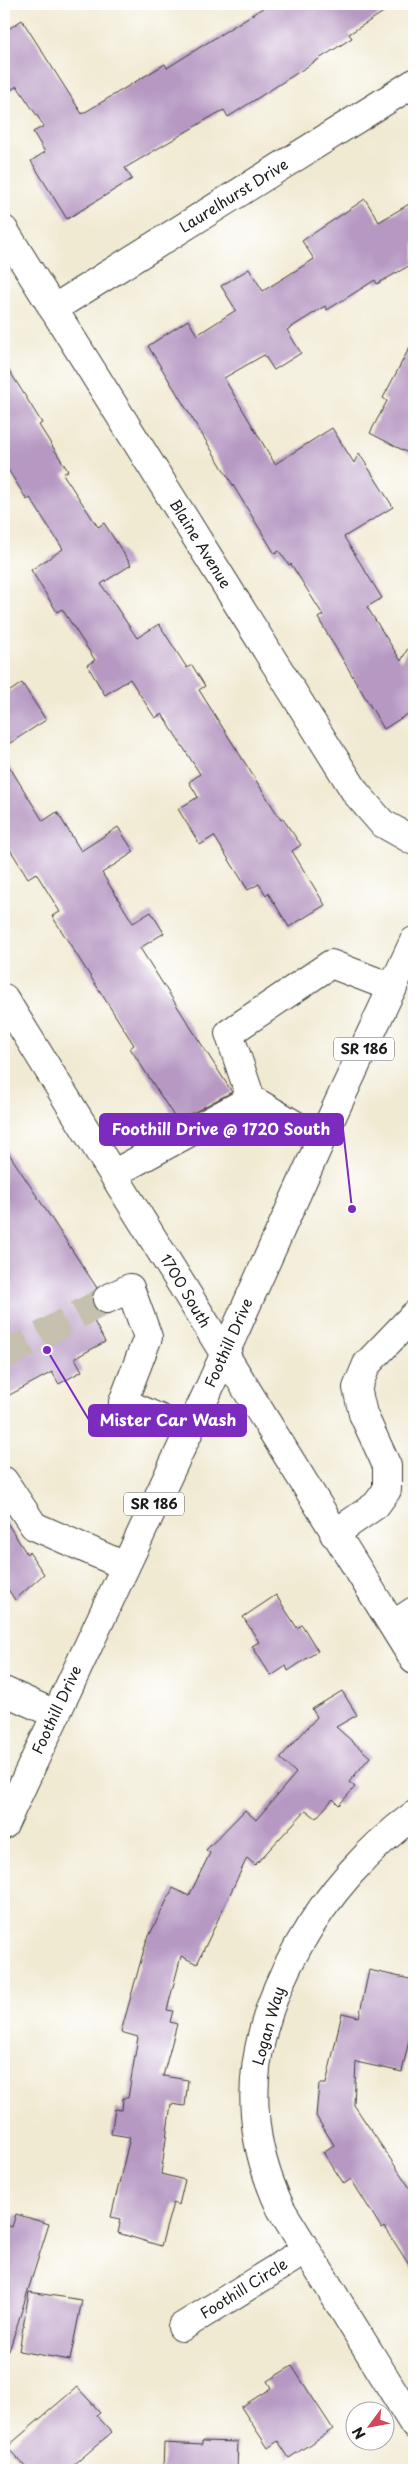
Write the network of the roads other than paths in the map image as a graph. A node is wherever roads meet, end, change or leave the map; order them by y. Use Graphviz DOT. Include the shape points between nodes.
graph roads {
  1 [pos="414,83"];
  2 [pos="4,230"];
  3 [pos="53,309"];
  4 [pos="414,841"];
  5 [pos="414,942"];
  6 [pos="393,988"];
  7 [pos="4,998"];
  8 [pos="251,1099"];
  9 [pos="321,1140"];
  10 [pos="113,1174"];
  11 [pos="107,1299"];
  12 [pos="414,1315"];
  13 [pos="224,1356"];
  14 [pos="188,1431"];
  15 [pos="4,1481"];
  16 [pos="334,1534"];
  17 [pos="125,1566"];
  18 [pos="403,1618"];
  19 [pos="414,1660"];
  20 [pos="4,1691"];
  21 [pos="55,1714"];
  22 [pos="414,1814"];
  23 [pos="4,1825"];
  24 [pos="306,2250"];
  25 [pos="182,2327"];
  26 [pos="414,2425"];
  1 -- 3 [label="street, Laurelhurst Drive"];
  2 -- 3 [label="street, Blaine Avenue"];
  3 -- 4 [label="street, Blaine Avenue" via="356,793 382,823"];
  5 -- 6 [label="street, Foothill Drive / SR 186"];
  6 -- 8 [label="street" via="331,964 229,1033"];
  6 -- 9 [label="street, Foothill Drive / SR 186"];
  7 -- 10 [label="street, 1700 South"];
  8 -- 9 [label="street"];
  8 -- 10 [label="street"];
  9 -- 13 [label="street, Foothill Drive / SR 186"];
  10 -- 13 [label="street, 1700 South"];
  11 -- 14 [label="street" via="130,1288 148,1337 123,1402"];
  12 -- 16 [label="street" via="367,1364 357,1388 363,1414 387,1466 388,1490 376,1505"];
  13 -- 14 [label="street, Foothill Drive / SR 186"];
  13 -- 16 [label="street, 1700 South"];
  14 -- 17 [label="street, Foothill Drive / SR 186"];
  15 -- 17 [label="street" via="34,1526"];
  16 -- 18 [label="street, 1700 South"];
  17 -- 21 [label="street, Foothill Drive / SR 186"];
  18 -- 19 [label="street, 1700 South"];
  20 -- 21 [label="street"];
  21 -- 23 [label="street, Foothill Drive / SR 186"];
  22 -- 24 [label="street, Logan Way" via="374,1848 320,1911 281,1981 259,2050 254,2081 254,2115 260,2150 281,2209"];
  24 -- 25 [label="street, Foothill Circle"];
  24 -- 26 [label="street, Logan Way"];
}
